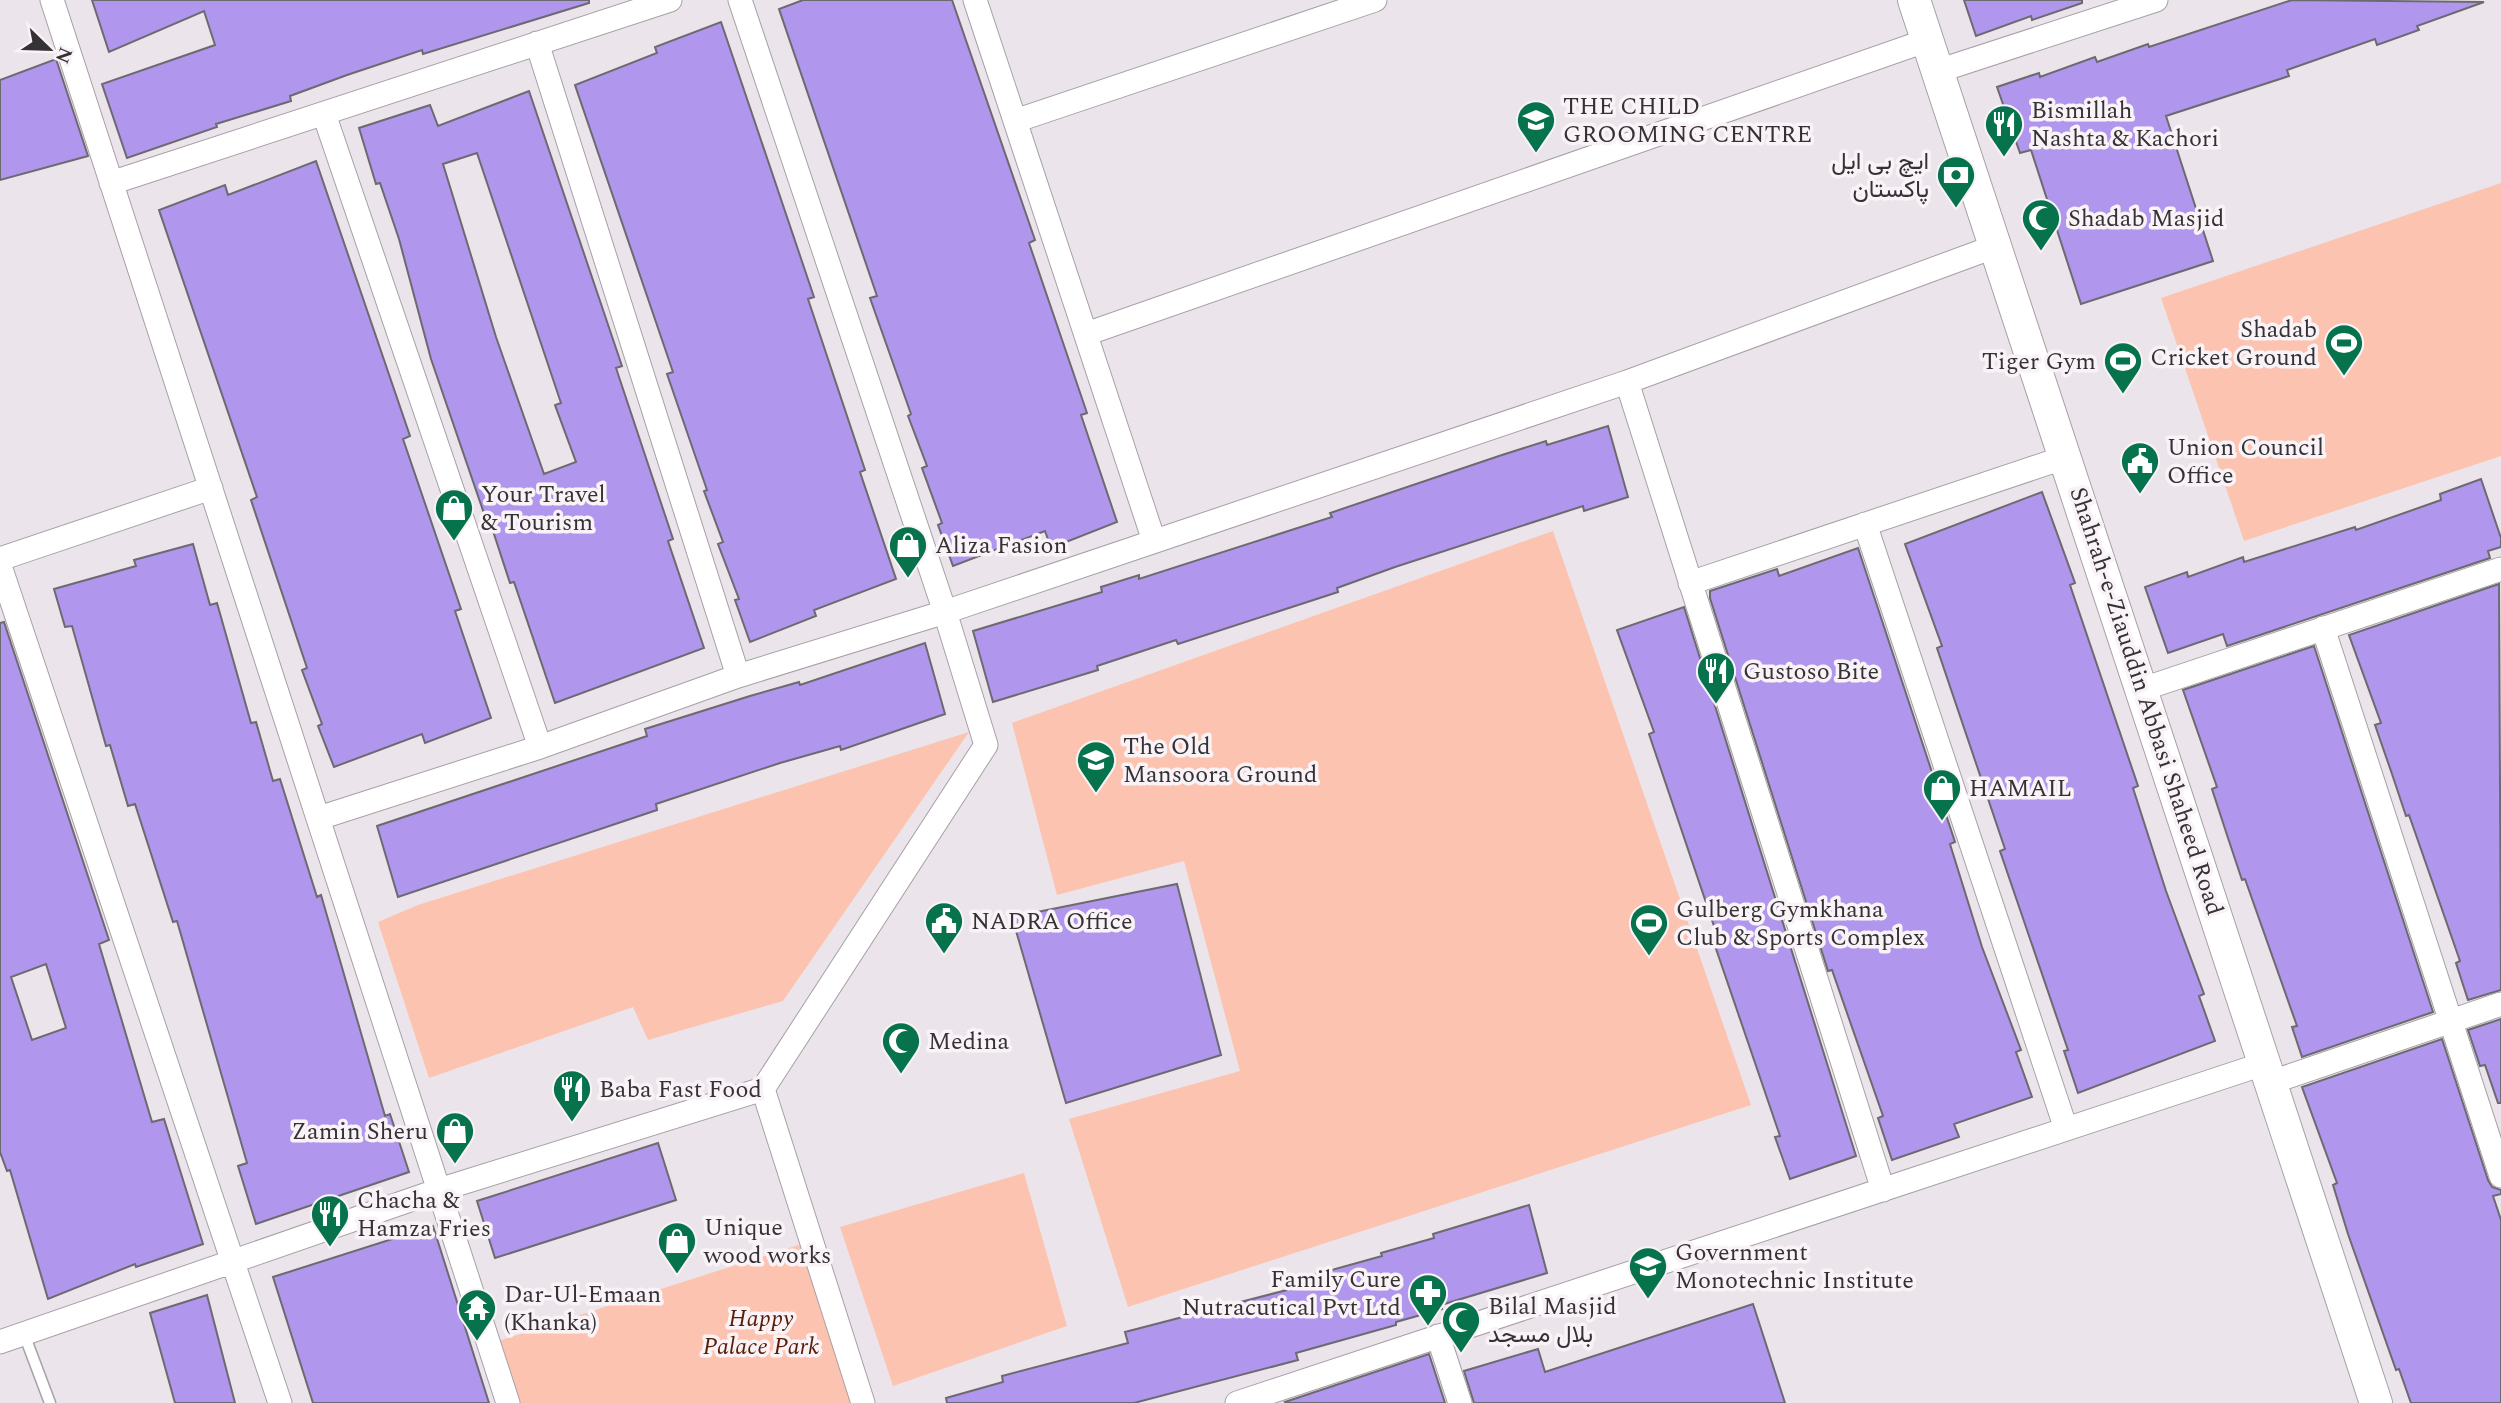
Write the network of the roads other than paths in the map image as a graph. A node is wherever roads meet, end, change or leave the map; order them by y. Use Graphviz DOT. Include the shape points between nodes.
graph roads {
  1 [pos="52,0"];
  2 [pos="670,0"];
  3 [pos="740,0"];
  4 [pos="975,0"];
  5 [pos="1375,0"];
  6 [pos="1914,0"];
  7 [pos="2156,0"];
  8 [pos="1928,40"];
  9 [pos="537,43"];
  10 [pos="1938,71"];
  11 [pos="324,114"];
  12 [pos="1015,121"];
  13 [pos="111,183"];
  14 [pos="1996,246"];
  15 [pos="1086,334"];
  16 [pos="1627,382"];
  17 [pos="2066,457"];
  18 [pos="211,488"];
  19 [pos="1865,524"];
  20 [pos="1154,541"];
  21 [pos="0,559"];
  22 [pos="0,566"];
  23 [pos="2501,569"];
  24 [pos="1690,583"];
  25 [pos="945,612"];
  26 [pos="2323,628"];
  27 [pos="738,676"];
  28 [pos="2143,689"];
  29 [pos="540,747"];
  30 [pos="318,818"];
  31 [pos="2501,1004"];
  32 [pos="2451,1021"];
  33 [pos="2269,1073"];
  34 [pos="763,1089"];
  35 [pos="2066,1129"];
  36 [pos="2501,1176"];
  37 [pos="439,1190"];
  38 [pos="1883,1190"];
  39 [pos="233,1261"];
  40 [pos="24,1334"];
  41 [pos="1438,1336"];
  42 [pos="0,1342"];
  43 [pos="1249,1401"];
  44 [pos="50,1403"];
  45 [pos="280,1403"];
  46 [pos="508,1403"];
  47 [pos="863,1403"];
  48 [pos="1460,1403"];
  49 [pos="2376,1403"];
  1 -- 13 [label="street"];
  2 -- 9 [label="street"];
  3 -- 25 [label="street"];
  4 -- 12 [label="street"];
  5 -- 12 [label="street"];
  6 -- 8 [label="street, Shahrah-e-Ziauddin Abbasi Shaheed Road"];
  7 -- 10 [label="street"];
  8 -- 10 [label="street, Shahrah-e-Ziauddin Abbasi Shaheed Road"];
  8 -- 15 [label="street"];
  9 -- 11 [label="street"];
  9 -- 27 [label="street"];
  10 -- 14 [label="street, Shahrah-e-Ziauddin Abbasi Shaheed Road"];
  11 -- 13 [label="street"];
  11 -- 29 [label="street"];
  12 -- 15 [label="street"];
  13 -- 18 [label="street"];
  14 -- 16 [label="street"];
  14 -- 17 [label="street, Shahrah-e-Ziauddin Abbasi Shaheed Road"];
  15 -- 20 [label="street"];
  16 -- 20 [label="street"];
  16 -- 24 [label="street"];
  17 -- 19 [label="street"];
  17 -- 28 [label="street, Shahrah-e-Ziauddin Abbasi Shaheed Road"];
  18 -- 21 [label="street"];
  18 -- 30 [label="street"];
  19 -- 24 [label="street"];
  19 -- 35 [label="street"];
  20 -- 25 [label="street"];
  22 -- 39 [label="street"];
  23 -- 26 [label="street"];
  24 -- 38 [label="street"];
  25 -- 27 [label="street"];
  25 -- 34 [label="street" via="986,745"];
  26 -- 28 [label="street"];
  26 -- 32 [label="street"];
  27 -- 29 [label="street"];
  28 -- 33 [label="street, Shahrah-e-Ziauddin Abbasi Shaheed Road"];
  29 -- 30 [label="street"];
  30 -- 37 [label="street"];
  31 -- 32 [label="street"];
  32 -- 33 [label="street"];
  32 -- 36 [label="street"];
  33 -- 35 [label="street"];
  33 -- 49 [label="street, Shahrah-e-Ziauddin Abbasi Shaheed Road"];
  34 -- 37 [label="street"];
  34 -- 47 [label="street"];
  35 -- 38 [label="street"];
  37 -- 39 [label="street"];
  37 -- 46 [label="street"];
  38 -- 41 [label="street"];
  39 -- 40 [label="street"];
  39 -- 45 [label="street"];
  40 -- 42 [label="street"];
  40 -- 44 [label="lane"];
  41 -- 43 [label="street"];
  41 -- 48 [label="street"];
}
